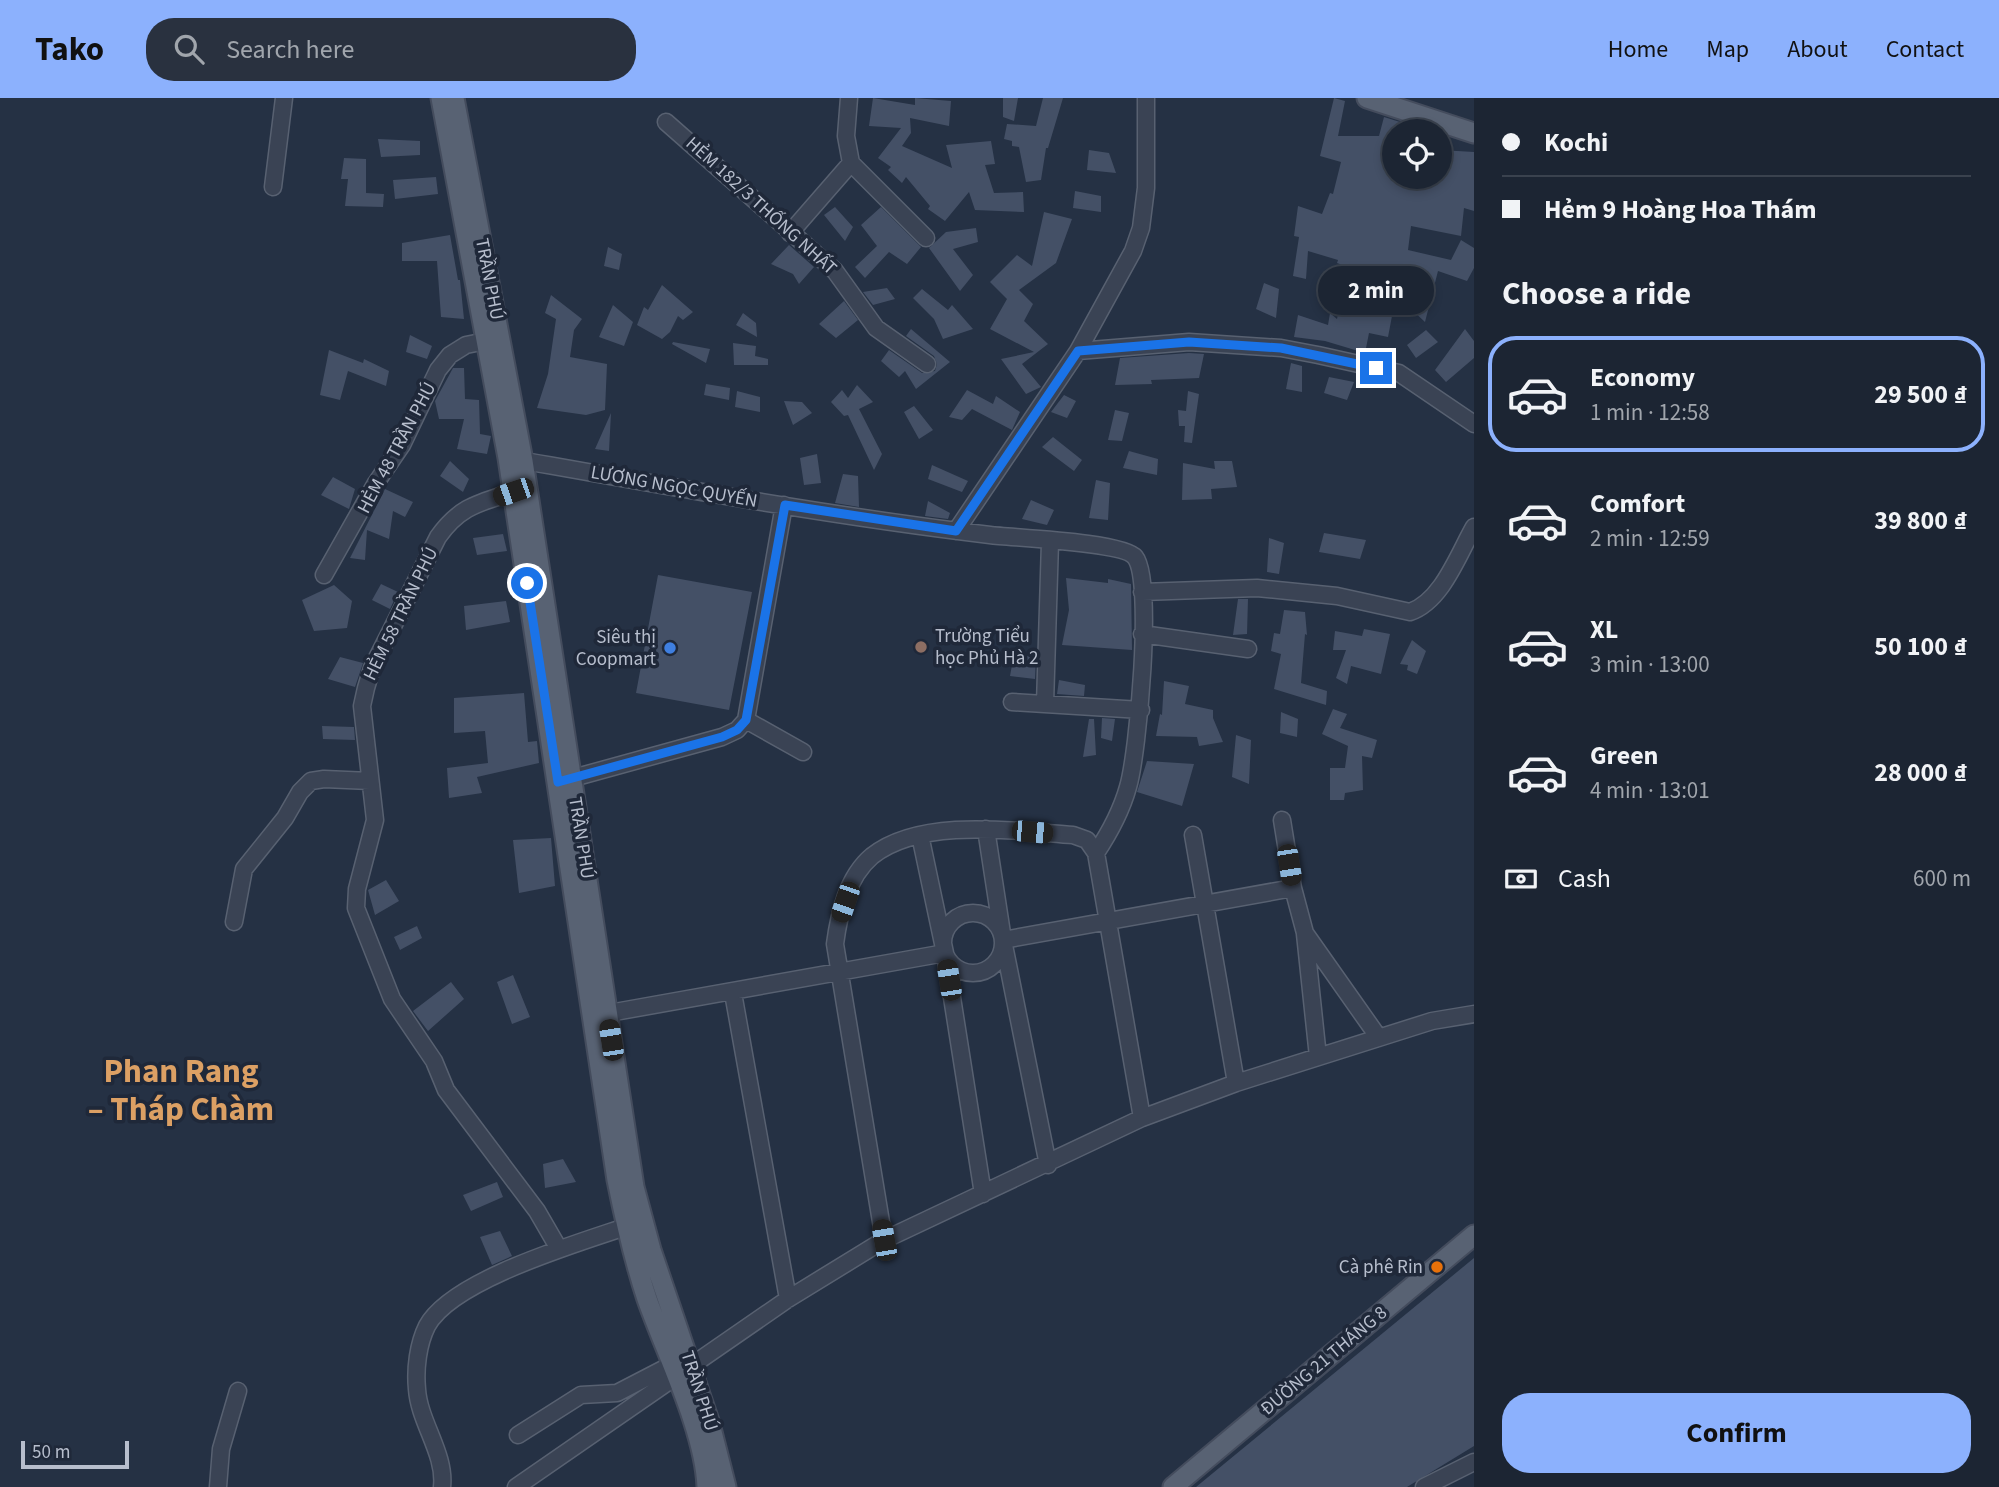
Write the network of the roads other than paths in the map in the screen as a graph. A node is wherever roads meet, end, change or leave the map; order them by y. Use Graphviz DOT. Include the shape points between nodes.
graph roads {
  1 [pos="284,98"];
  2 [pos="849,98"];
  3 [pos="1146,98"];
  4 [pos="1367,98"];
  5 [pos="443,99"];
  6 [pos="666,122"];
  7 [pos="1474,133"];
  8 [pos="851,163"];
  9 [pos="273,187"];
  10 [pos="790,233"];
  11 [pos="926,238"];
  12 [pos="486,341"];
  13 [pos="1078,351"];
  14 [pos="928,363"];
  15 [pos="1474,424"];
  16 [pos="516,460"];
  17 [pos="513,492"];
  18 [pos="785,505"];
  19 [pos="1474,527"];
  20 [pos="956,531"];
  21 [pos="1050,542"];
  22 [pos="324,575"];
  23 [pos="1142,592"];
  24 [pos="1142,634"];
  25 [pos="1248,649"];
  26 [pos="1012,702"];
  27 [pos="1045,704"];
  28 [pos="1141,710"];
  29 [pos="746,720"];
  30 [pos="803,752"];
  31 [pos="370,781"];
  32 [pos="565,781"];
  33 [pos="1282,820"];
  34 [pos="986,829"];
  35 [pos="920,835"];
  36 [pos="1193,835"];
  37 [pos="1096,853"];
  38 [pos="1293,887"];
  39 [pos="1206,904"];
  40 [pos="234,922"];
  41 [pos="1109,923"];
  42 [pos="1305,933"];
  43 [pos="1003,940"];
  44 [pos="945,953"];
  45 [pos="838,972"];
  46 [pos="733,993"];
  47 [pos="1474,1014"];
  48 [pos="600,1015"];
  49 [pos="1379,1038"];
  50 [pos="1318,1057"];
  51 [pos="1236,1083"];
  52 [pos="1142,1118"];
  53 [pos="1048,1165"];
  54 [pos="983,1194"];
  55 [pos="635,1224"];
  56 [pos="1474,1235"];
  57 [pos="884,1240"];
  58 [pos="559,1249"];
  59 [pos="788,1299"];
  60 [pos="681,1369"];
  61 [pos="238,1391"];
  62 [pos="518,1435"];
  63 [pos="1474,1462"];
  64 [pos="721,1486"];
  65 [pos="218,1487"];
  66 [pos="442,1487"];
  67 [pos="516,1487"];
  68 [pos="1173,1487"];
  69 [pos="1424,1487"];
  1 -- 9 [label="street"];
  2 -- 8 [label="street" via="846,136"];
  3 -- 13 [label="street" via="1141,228"];
  4 -- 7 [label="main road"];
  5 -- 12 [label="main road, TRẦN PHÚ"];
  5 -- 16 [label="main road, TRẦN PHÚ"];
  6 -- 10 [label="street, HẺM 182/3 THỐNG NHẤT"];
  8 -- 10 [label="street"];
  8 -- 11 [label="street"];
  10 -- 14 [label="street, HẺM 182/3 THỐNG NHẤT" via="835,271 876,328"];
  12 -- 16 [label="main road, TRẦN PHÚ"];
  12 -- 22 [label="street, HẺM 48 TRẦN PHÚ" via="466,345 438,370 402,445"];
  13 -- 15 [label="street" via="1189,342 1281,348 1399,373"];
  13 -- 20 [label="street"];
  16 -- 17 [label="main road, TRẦN PHÚ"];
  16 -- 18 [label="street, LƯƠNG NGỌC QUYẾN"];
  16 -- 32 [label="main road, TRẦN PHÚ"];
  17 -- 31 [label="street, HẺM 58 TRẦN PHÚ" via="464,508 451,518 377,657 362,706"];
  17 -- 32 [label="main road, TRẦN PHÚ"];
  18 -- 20 [label="street, LƯƠNG NGỌC QUYẾN"];
  18 -- 29 [label="street"];
  19 -- 23 [label="street" via="1441,586 1419,610 1410,612 1337,596 1256,588"];
  20 -- 21 [label="street, LƯƠNG NGỌC QUYẾN"];
  21 -- 23 [label="street, LƯƠNG NGỌC QUYẾN" via="1099,543 1132,553"];
  21 -- 27 [label="street"];
  23 -- 24 [label="street"];
  24 -- 25 [label="street"];
  24 -- 28 [label="street"];
  26 -- 27 [label="street"];
  27 -- 28 [label="street"];
  28 -- 37 [label="street" via="1129,786 1117,820"];
  29 -- 30 [label="street"];
  29 -- 32 [label="street" via="722,737"];
  31 -- 40 [label="street" via="311,781 300,792 244,869"];
  31 -- 58 [label="street, HẺM 58 TRẦN PHÚ" via="375,820 357,889 361,927 392,999 434,1062 446,1090 537,1211"];
  32 -- 48 [label="main road, TRẦN PHÚ"];
  33 -- 38 [label="street"];
  34 -- 35 [label="street"];
  34 -- 37 [label="street" via="1073,835 1087,840"];
  34 -- 43 [label="street"];
  35 -- 44 [label="street"];
  35 -- 45 [label="street" via="871,857 851,883 838,920"];
  36 -- 39 [label="street"];
  37 -- 41 [label="street"];
  38 -- 39 [label="street"];
  38 -- 42 [label="street"];
  39 -- 41 [label="street"];
  39 -- 51 [label="street"];
  41 -- 43 [label="street"];
  41 -- 52 [label="street"];
  42 -- 49 [label="street"];
  42 -- 50 [label="street"];
  43 -- 44 [label="street" via="999,959 984,971 956,968"];
  43 -- 44 [label="street" via="995,922 967,913 945,933"];
  43 -- 53 [label="street"];
  44 -- 45 [label="street"];
  44 -- 54 [label="street"];
  45 -- 46 [label="street"];
  45 -- 57 [label="street"];
  46 -- 48 [label="street"];
  46 -- 59 [label="street"];
  47 -- 49 [label="street" via="1432,1021"];
  48 -- 55 [label="main road, TRẦN PHÚ"];
  49 -- 50 [label="street"];
  50 -- 51 [label="street"];
  51 -- 52 [label="street"];
  52 -- 53 [label="street"];
  53 -- 54 [label="street"];
  54 -- 57 [label="street"];
  55 -- 58 [label="street"];
  55 -- 60 [label="main road, TRẦN PHÚ" via="647,1297"];
  56 -- 68 [label="main road, ĐƯỜNG 21 THÁNG 8"];
  57 -- 59 [label="street"];
  58 -- 66 [label="street" via="448,1303 427,1327 418,1360 418,1400 439,1462"];
  59 -- 60 [label="street"];
  60 -- 62 [label="street" via="617,1393 581,1395"];
  60 -- 64 [label="main road, TRẦN PHÚ"];
  60 -- 67 [label="street"];
  61 -- 65 [label="street" via="221,1449"];
  63 -- 69 [label="street"];
}
